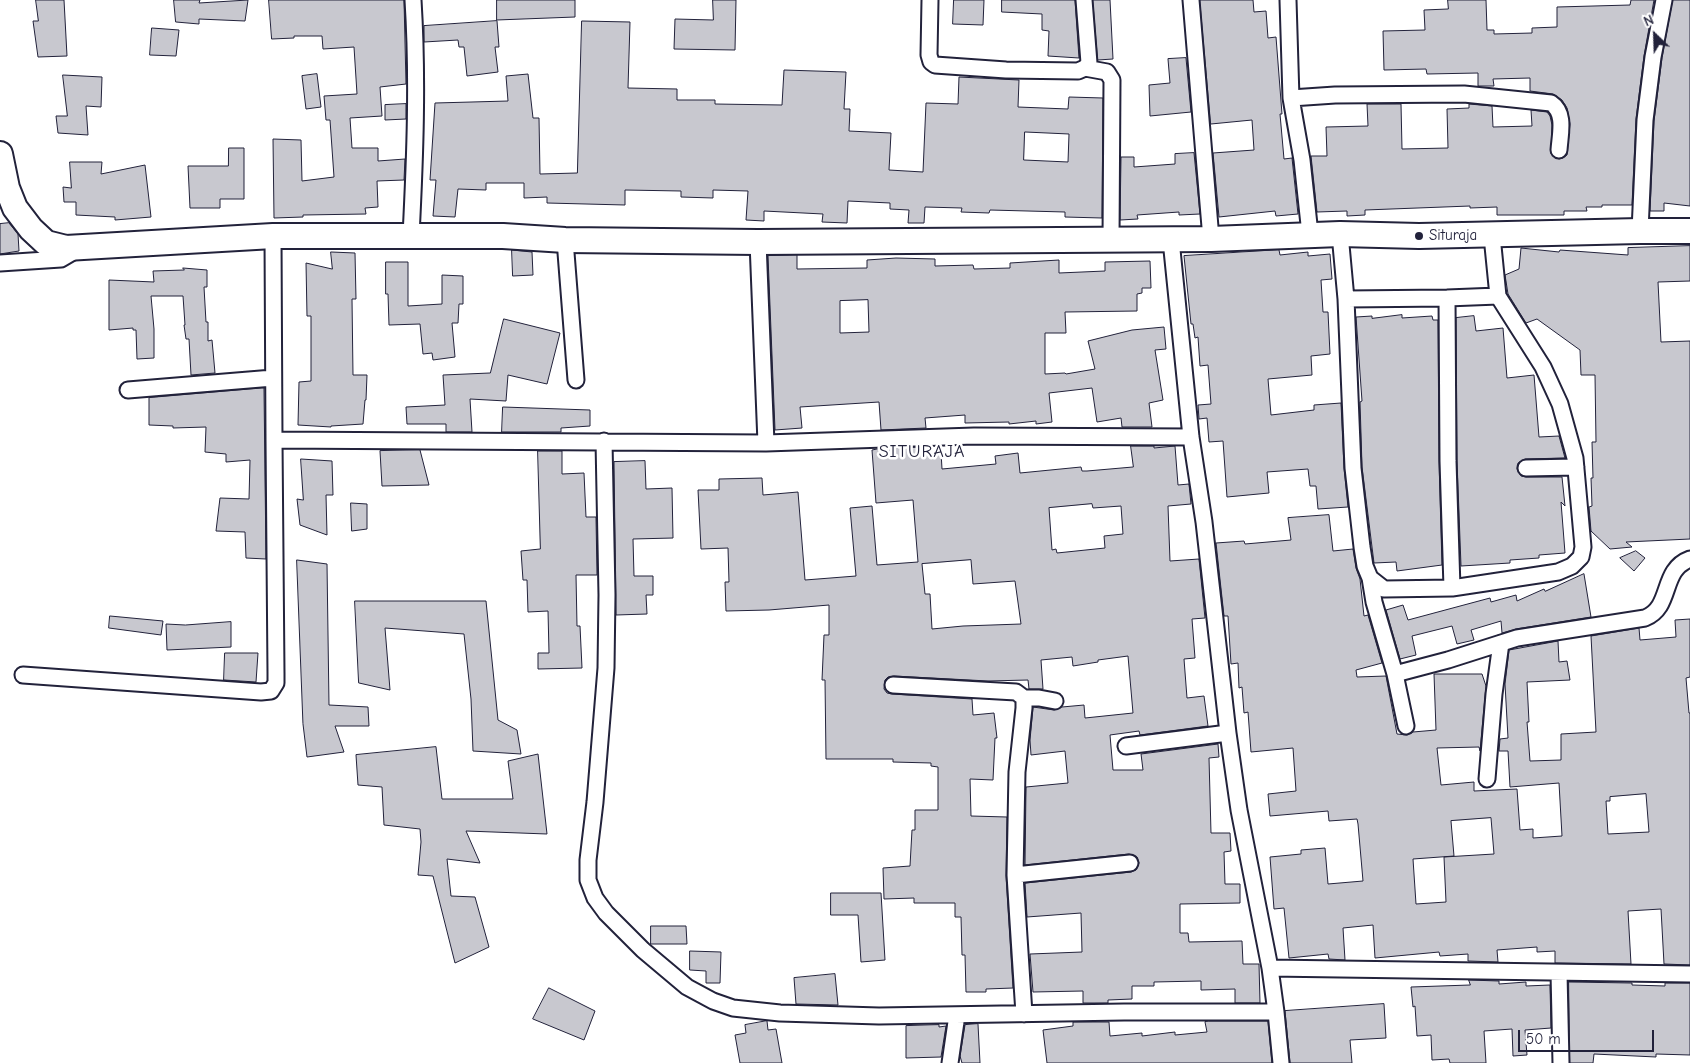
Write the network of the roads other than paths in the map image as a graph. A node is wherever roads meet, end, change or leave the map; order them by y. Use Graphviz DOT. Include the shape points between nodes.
graph roads {
  1 [pos="413,0"];
  2 [pos="930,0"];
  3 [pos="1084,0"];
  4 [pos="1191,0"];
  5 [pos="1288,0"];
  6 [pos="1664,0"];
  7 [pos="1085,68"];
  8 [pos="1291,98"];
  9 [pos="1559,150"];
  10 [pos="0,154"];
  11 [pos="1640,231"];
  12 [pos="1690,231"];
  13 [pos="1310,234"];
  14 [pos="1340,234"];
  15 [pos="273,236"];
  16 [pos="411,236"];
  17 [pos="1492,236"];
  18 [pos="1211,239"];
  19 [pos="565,240"];
  20 [pos="1110,240"];
  21 [pos="1171,240"];
  22 [pos="758,242"];
  23 [pos="79,248"];
  24 [pos="0,263"];
  25 [pos="1498,296"];
  26 [pos="1446,298"];
  27 [pos="1346,299"];
  28 [pos="273,378"];
  29 [pos="576,380"];
  30 [pos="128,390"];
  31 [pos="1191,437"];
  32 [pos="274,440"];
  33 [pos="604,441"];
  34 [pos="766,443"];
  35 [pos="1576,467"];
  36 [pos="1526,468"];
  37 [pos="1690,559"];
  38 [pos="1370,578"];
  39 [pos="1452,588"];
  40 [pos="1501,643"];
  41 [pos="22,674"];
  42 [pos="1395,674"];
  43 [pos="893,685"];
  44 [pos="1024,698"];
  45 [pos="1055,700"];
  46 [pos="1406,726"];
  47 [pos="1228,733"];
  48 [pos="1126,746"];
  49 [pos="1487,779"];
  50 [pos="1130,863"];
  51 [pos="1015,875"];
  52 [pos="1270,968"];
  53 [pos="1559,973"];
  54 [pos="1690,974"];
  55 [pos="1276,1012"];
  56 [pos="1024,1014"];
  57 [pos="957,1015"];
  58 [pos="950,1063"];
  59 [pos="1281,1063"];
  60 [pos="1561,1063"];
  1 -- 16 [label="street" via="416,136"];
  2 -- 7 [label="street" via="929,55 935,65 1069,71"];
  3 -- 7 [label="street" via="1089,63"];
  4 -- 18 [label="street"];
  5 -- 8 [label="street"];
  6 -- 11 [label="street" via="1645,120"];
  7 -- 20 [label="street" via="1107,72 1112,80"];
  8 -- 9 [label="street" via="1336,94 1464,94 1551,103 1560,114"];
  8 -- 13 [label="street"];
  10 -- 23 [label="main road" via="15,208 31,228 46,242"];
  11 -- 12 [label="main road"];
  11 -- 17 [label="main road"];
  13 -- 14 [label="main road"];
  13 -- 18 [label="main road"];
  14 -- 17 [label="main road"];
  14 -- 27 [label="street"];
  15 -- 16 [label="main road"];
  15 -- 23 [label="main road"];
  15 -- 28 [label="street"];
  16 -- 19 [label="main road"];
  17 -- 25 [label="street"];
  18 -- 21 [label="main road"];
  19 -- 22 [label="main road"];
  19 -- 29 [label="street"];
  20 -- 21 [label="main road"];
  20 -- 22 [label="main road"];
  21 -- 31 [label="street"];
  22 -- 34 [label="street"];
  23 -- 24 [label="street" via="61,259"];
  25 -- 26 [label="street"];
  25 -- 35 [label="street" via="1543,366 1560,404"];
  26 -- 27 [label="street"];
  26 -- 39 [label="street"];
  27 -- 38 [label="street" via="1353,468 1365,566"];
  28 -- 30 [label="street"];
  28 -- 32 [label="street"];
  31 -- 34 [label="street" via="974,436"];
  31 -- 47 [label="street"];
  32 -- 33 [label="street"];
  32 -- 41 [label="street" via="274,688 261,692"];
  33 -- 34 [label="street"];
  33 -- 57 [label="street" via="606,668 588,860 588,880 595,898 622,930 687,987 733,1008 780,1013"];
  35 -- 36 [label="street"];
  35 -- 39 [label="street" via="1583,547 1581,558 1558,572"];
  37 -- 40 [label="street" via="1682,562 1672,574 1662,603 1654,614 1645,618"];
  38 -- 39 [label="street" via="1384,589"];
  38 -- 42 [label="street"];
  40 -- 42 [label="street"];
  40 -- 49 [label="street"];
  42 -- 46 [label="street"];
  43 -- 44 [label="street" via="1016,692"];
  44 -- 45 [label="street"];
  44 -- 51 [label="street"];
  47 -- 48 [label="street"];
  47 -- 52 [label="street" via="1240,818"];
  50 -- 51 [label="street"];
  51 -- 56 [label="street"];
  52 -- 53 [label="street"];
  52 -- 55 [label="street"];
  53 -- 54 [label="street"];
  53 -- 60 [label="street"];
  55 -- 56 [label="street"];
  55 -- 59 [label="street"];
  56 -- 57 [label="street"];
  57 -- 58 [label="street"];
}
